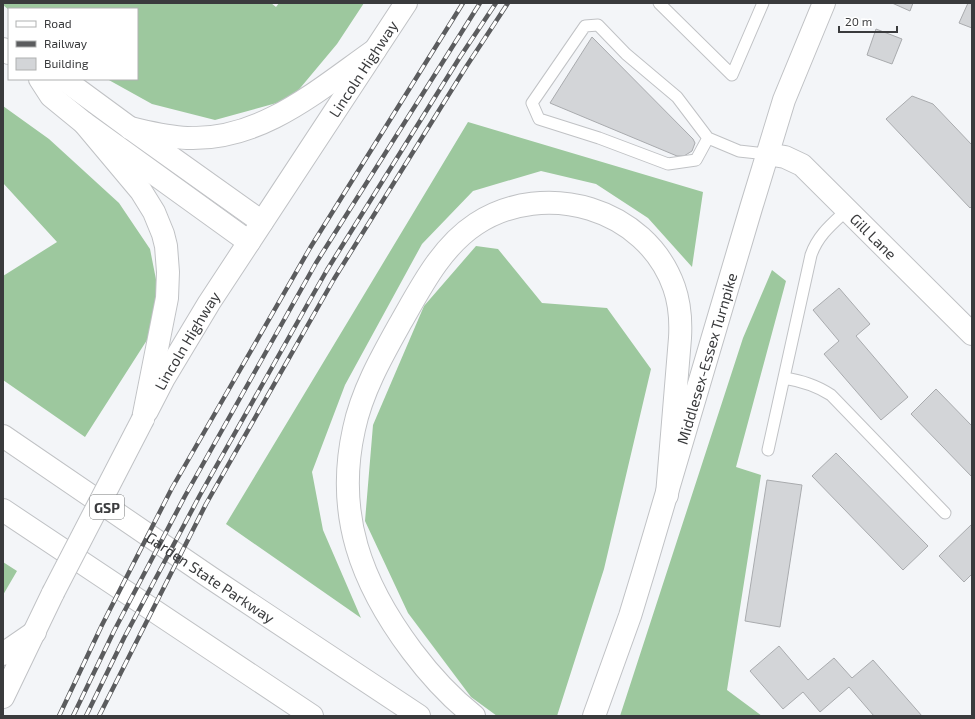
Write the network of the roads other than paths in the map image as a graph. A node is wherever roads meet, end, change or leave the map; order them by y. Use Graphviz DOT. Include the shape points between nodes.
graph roads {
  1 [pos="406,3"];
  2 [pos="659,3"];
  3 [pos="762,3"];
  4 [pos="824,3"];
  5 [pos="375,50"];
  6 [pos="41,80"];
  7 [pos="62,80"];
  8 [pos="84,123"];
  9 [pos="130,128"];
  10 [pos="708,138"];
  11 [pos="767,154"];
  12 [pos="847,210"];
  13 [pos="262,222"];
  14 [pos="249,242"];
  15 [pos="972,334"];
  16 [pos="784,378"];
  17 [pos="142,419"];
  18 [pos="3,436"];
  19 [pos="768,450"];
  20 [pos="667,495"];
  21 [pos="3,510"];
  22 [pos="945,513"];
  23 [pos="35,632"];
  24 [pos="3,654"];
  25 [pos="3,697"];
  26 [pos="312,716"];
  27 [pos="419,716"];
  28 [pos="474,716"];
  29 [pos="594,716"];
  1 -- 5 [label="main road, Lincoln Highway"];
  2 -- 3 [label="lane" via="732,75"];
  4 -- 11 [label="main road, Middlesex-Essex Turnpike" via="784,100"];
  5 -- 9 [label="main road" via="296,105 252,128 201,138 186,138"];
  5 -- 13 [label="main road, Lincoln Highway"];
  6 -- 8 [label="main road" via="51,96"];
  7 -- 9 [label="main road"];
  8 -- 14 [label="main road"];
  8 -- 17 [label="main road" via="141,191 154,212 166,246 167,298"];
  9 -- 13 [label="main road"];
  10 -- 10 [label="lane" via="677,97 626,54 598,25 585,26 532,103 539,119 668,164 696,160"];
  10 -- 11 [label="lane" via="739,151"];
  11 -- 12 [label="main road, Gill Lane" via="785,157 802,164"];
  11 -- 20 [label="main road, Middlesex-Essex Turnpike"];
  12 -- 15 [label="main road, Gill Lane"];
  12 -- 16 [label="lane" via="825,230 814,246"];
  13 -- 14 [label="main road, Lincoln Highway"];
  14 -- 17 [label="main road, Lincoln Highway" via="186,341"];
  16 -- 19 [label="lane"];
  16 -- 22 [label="lane" via="803,381 831,395"];
  17 -- 23 [label="main road, Lincoln Highway, bridge"];
  18 -- 27 [label="main road, Garden State Parkway / GSP"];
  20 -- 28 [label="main road" via="681,320 674,287 657,257 627,226 580,205 546,202 527,204 490,215 475,225 445,252 432,269 385,351 372,377 354,426 348,471 348,494 354,536 376,597 400,636 430,673"];
  20 -- 29 [label="main road, Middlesex-Essex Turnpike" via="630,616"];
  21 -- 26 [label="main road"];
  23 -- 24 [label="main road"];
  23 -- 25 [label="main road, Lincoln Highway"];
}
